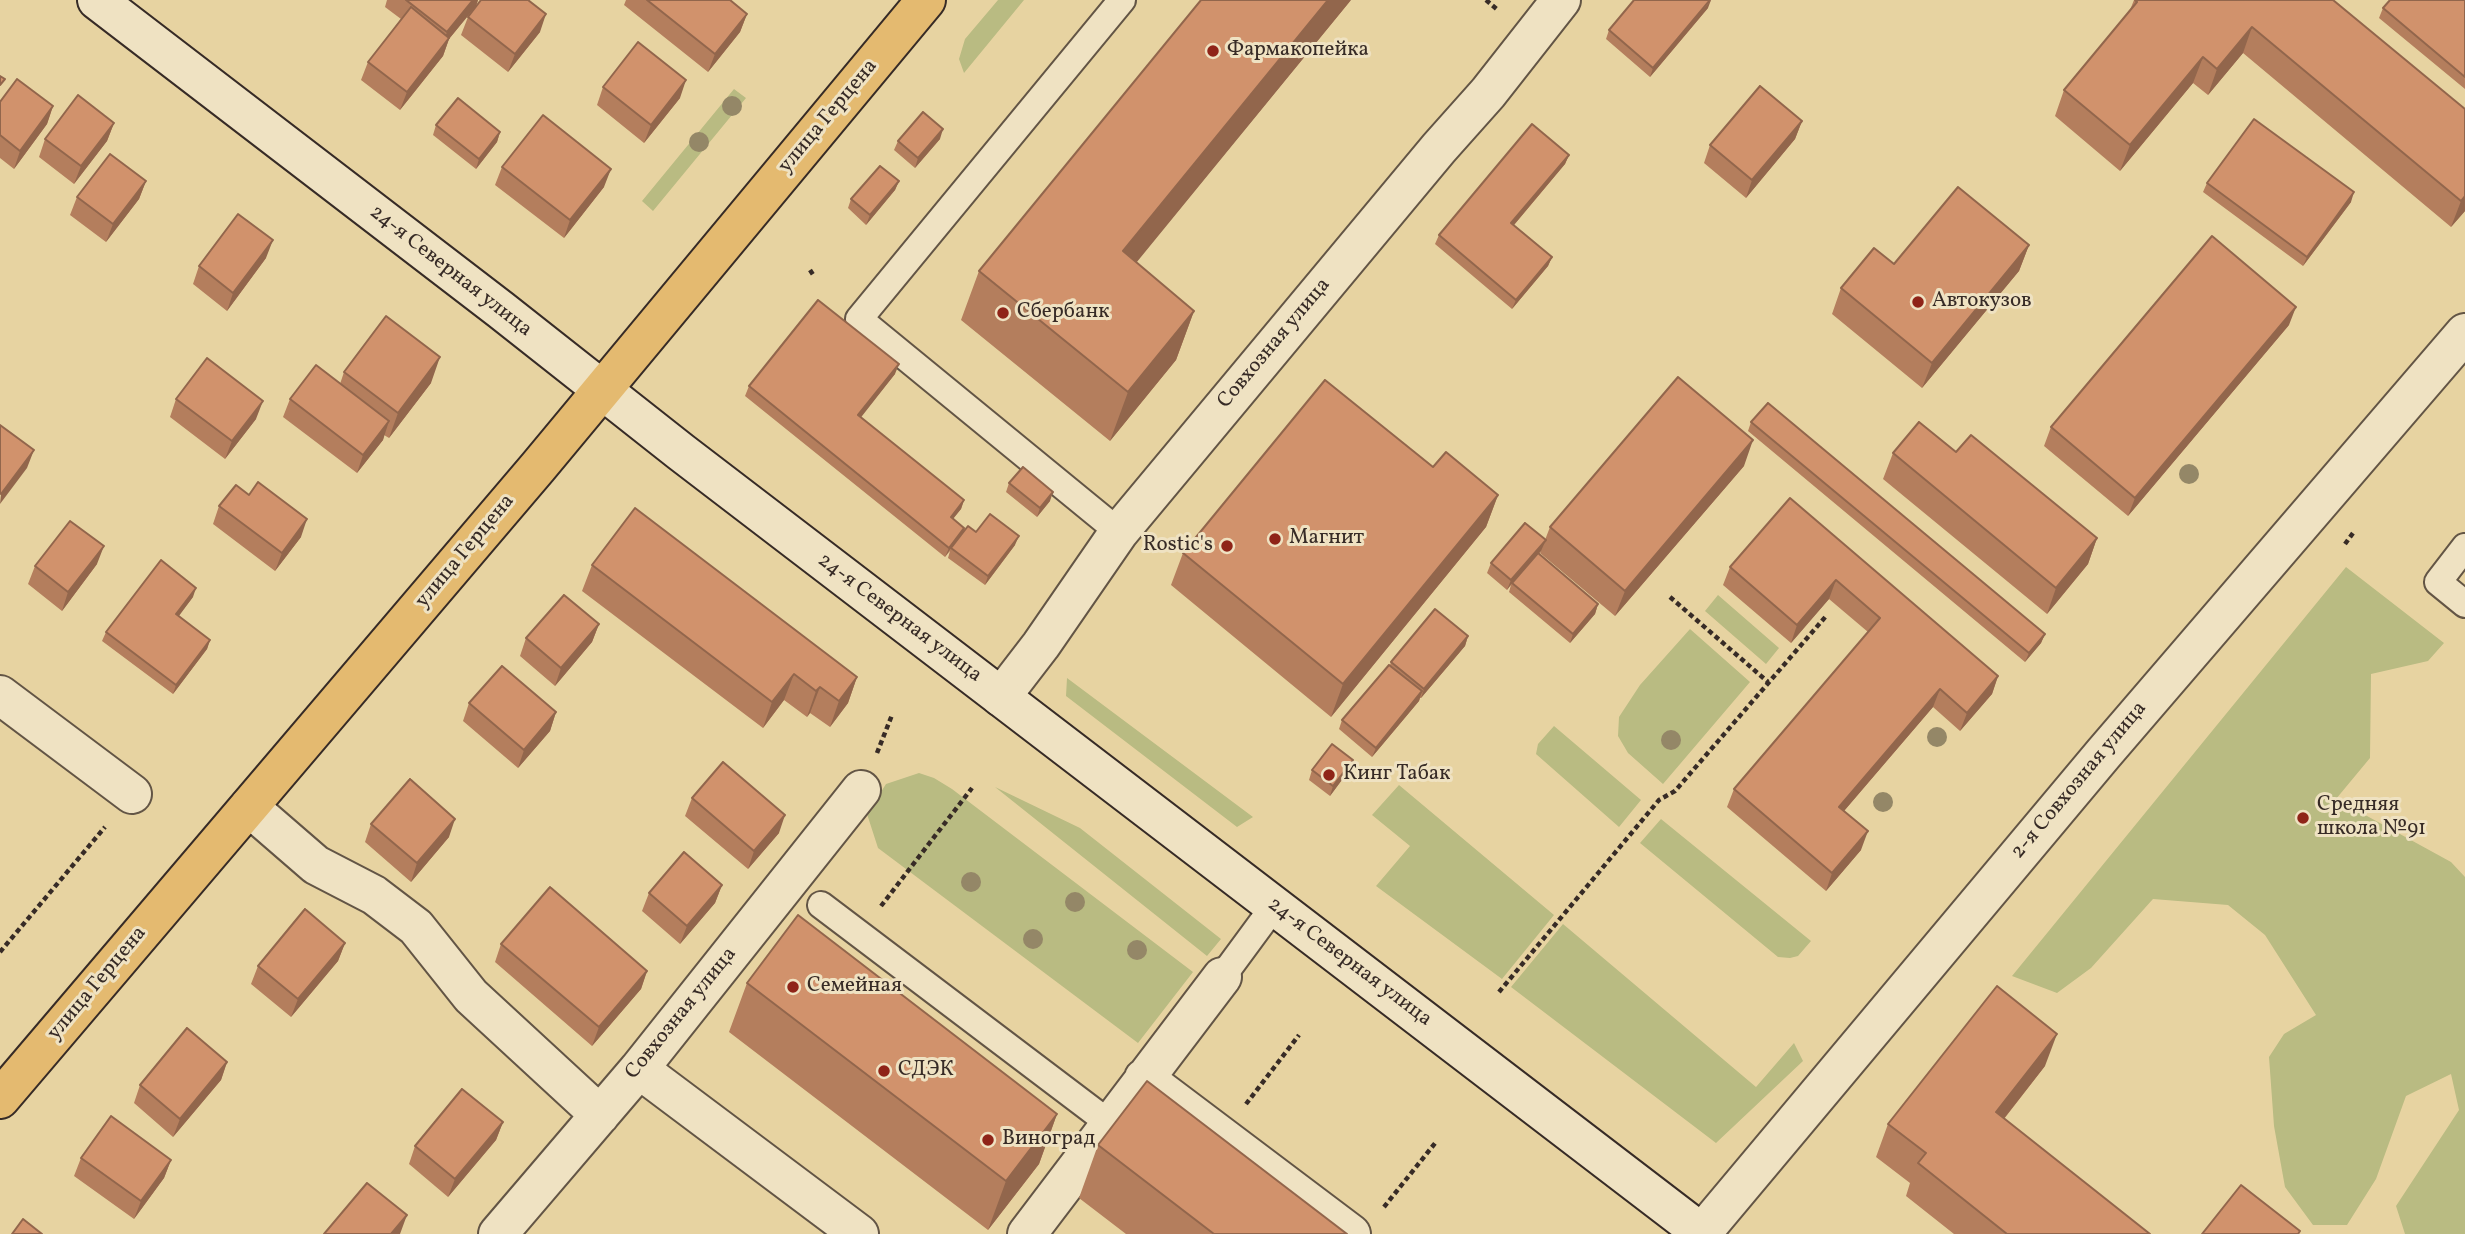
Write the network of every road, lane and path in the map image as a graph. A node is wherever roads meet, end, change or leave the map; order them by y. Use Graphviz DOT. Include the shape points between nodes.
graph roads {
  1 [pos="97,0"];
  2 [pos="926,0"];
  3 [pos="1122,0"];
  4 [pos="1561,0"];
  5 [pos="810,270"];
  6 [pos="814,276"];
  7 [pos="2465,333"];
  8 [pos="602,390"];
  9 [pos="1119,532"];
  10 [pos="2465,547"];
  11 [pos="1670,597"];
  12 [pos="2465,604"];
  13 [pos="1827,615"];
  14 [pos="1768,682"];
  15 [pos="0,695"];
  16 [pos="1001,697"];
  17 [pos="972,788"];
  18 [pos="861,790"];
  19 [pos="132,794"];
  20 [pos="249,807"];
  21 [pos="821,905"];
  22 [pos="1275,905"];
  23 [pos="859,934"];
  24 [pos="0,953"];
  25 [pos="1222,976"];
  26 [pos="1499,992"];
  27 [pos="1299,1035"];
  28 [pos="639,1069"];
  29 [pos="1144,1078"];
  30 [pos="0,1099"];
  31 [pos="600,1115"];
  32 [pos="1109,1123"];
  33 [pos="1222,1136"];
  34 [pos="1436,1142"];
  35 [pos="1365,1224"];
  36 [pos="498,1234"];
  37 [pos="859,1234"];
  38 [pos="1027,1234"];
  39 [pos="1702,1234"];
  1 -- 8 [label="street, 24-я Северная улица"];
  2 -- 8 [label="main road, улица Герцена"];
  3 -- 9 [label="lane" via="859,319"];
  4 -- 9 [label="street, Совхозная улица"];
  5 -- 6 [label="path"];
  7 -- 39 [label="street, 2-я Совхозная улица" via="2104,753"];
  8 -- 16 [label="street, 24-я Северная улица"];
  8 -- 20 [label="main road, улица Герцена"];
  9 -- 16 [label="street, Совхозная улица"];
  10 -- 12 [label="lane" via="2438,582"];
  11 -- 14 [label="path"];
  13 -- 14 [label="path"];
  14 -- 26 [label="path" via="1675,791 1659,800"];
  15 -- 19 [label="street"];
  16 -- 22 [label="street, 24-я Северная улица"];
  17 -- 23 [label="path"];
  18 -- 28 [label="street, Совхозная улица"];
  19 -- 24 [label="path"];
  20 -- 30 [label="main road, улица Герцена"];
  20 -- 31 [label="street" via="316,865 374,895 416,927 471,996"];
  21 -- 23 [label="lane"];
  22 -- 25 [label="lane"];
  22 -- 39 [label="street, 24-я Северная улица"];
  23 -- 32 [label="lane"];
  25 -- 29 [label="street"];
  27 -- 33 [label="path"];
  28 -- 31 [label="street, Совхозная улица"];
  28 -- 37 [label="street"];
  29 -- 32 [label="street"];
  29 -- 33 [label="street"];
  31 -- 36 [label="street, Совхозная улица"];
  32 -- 38 [label="street"];
  33 -- 35 [label="street"];
  34 -- 35 [label="path"];
}
